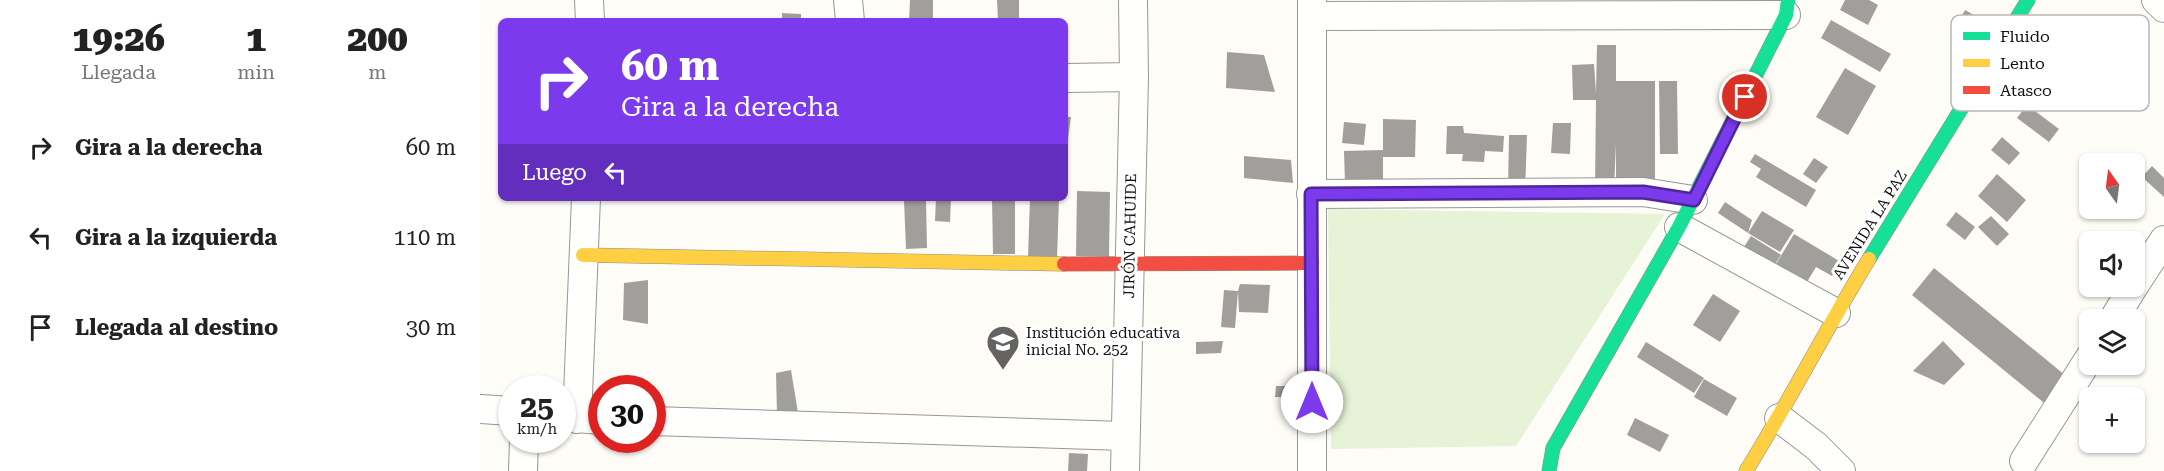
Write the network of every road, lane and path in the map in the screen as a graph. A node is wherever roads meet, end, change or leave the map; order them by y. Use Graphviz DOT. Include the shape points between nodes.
graph roads {
  1 [pos="589,0"];
  2 [pos="848,0"];
  3 [pos="1133,0"];
  4 [pos="2028,0"];
  5 [pos="2156,0"];
  6 [pos="1312,8"];
  7 [pos="1787,8"];
  8 [pos="2164,8"];
  9 [pos="2019,15"];
  10 [pos="590,18"];
  11 [pos="850,18"];
  12 [pos="1134,77"];
  13 [pos="1068,78"];
  14 [pos="1960,111"];
  15 [pos="1311,194"];
  16 [pos="1694,200"];
  17 [pos="586,201"];
  18 [pos="1679,227"];
  19 [pos="2164,240"];
  20 [pos="583,255"];
  21 [pos="1312,263"];
  22 [pos="1129,265"];
  23 [pos="2145,269"];
  24 [pos="1836,313"];
  25 [pos="2079,374"];
  26 [pos="480,409"];
  27 [pos="498,410"];
  28 [pos="1779,417"];
  29 [pos="580,419"];
  30 [pos="666,421"];
  31 [pos="1124,436"];
  32 [pos="524,453"];
  33 [pos="2024,461"];
  34 [pos="523,471"];
  35 [pos="1125,471"];
  36 [pos="1312,471"];
  37 [pos="1549,471"];
  38 [pos="1746,471"];
  39 [pos="1841,471"];
  1 -- 10 [label="street"];
  2 -- 11 [label="street"];
  3 -- 12 [label="street, JIRÓN CAHUIDE"];
  4 -- 9 [label="street, AVENIDA LA PAZ"];
  5 -- 8 [label="street"];
  6 -- 7 [label="street"];
  6 -- 15 [label="street"];
  7 -- 16 [label="street"];
  12 -- 13 [label="street"];
  12 -- 22 [label="street, JIRÓN CAHUIDE"];
  14 -- 24 [label="street, AVENIDA LA PAZ"];
  15 -- 16 [label="street" via="1643,192"];
  15 -- 21 [label="street"];
  16 -- 18 [label="street"];
  17 -- 20 [label="street"];
  18 -- 24 [label="street"];
  18 -- 37 [label="street" via="1553,448"];
  19 -- 23 [label="street"];
  20 -- 22 [label="street"];
  20 -- 29 [label="street"];
  21 -- 22 [label="street"];
  21 -- 36 [label="street"];
  22 -- 31 [label="street, JIRÓN CAHUIDE"];
  24 -- 28 [label="street, AVENIDA LA PAZ"];
  25 -- 33 [label="street"];
  26 -- 27 [label="street"];
  28 -- 38 [label="street, AVENIDA LA PAZ"];
  28 -- 39 [label="street"];
  30 -- 31 [label="street"];
  31 -- 35 [label="street, JIRÓN CAHUIDE"];
  32 -- 34 [label="street"];
}
